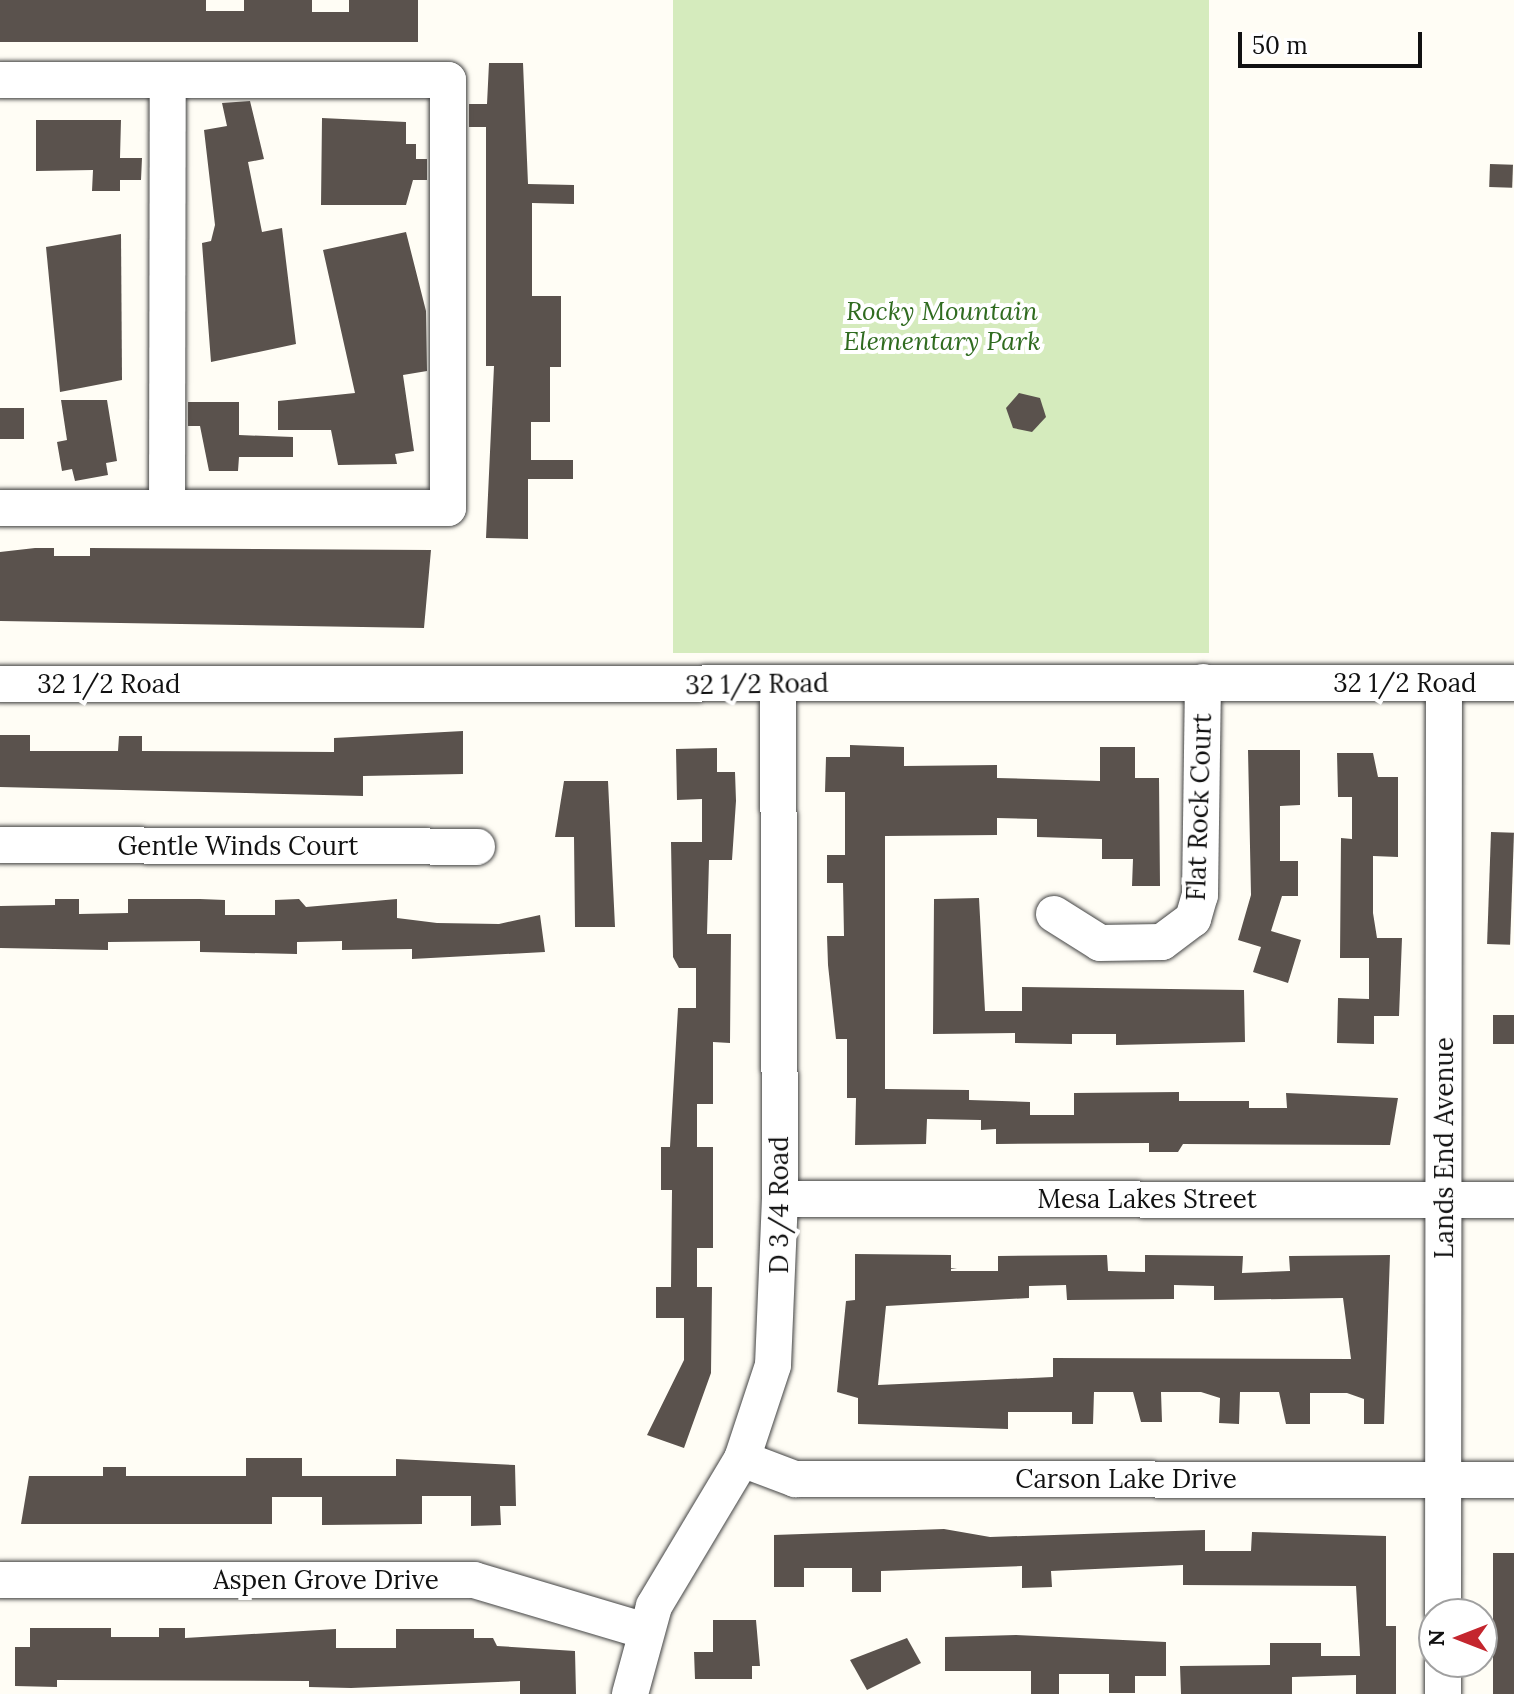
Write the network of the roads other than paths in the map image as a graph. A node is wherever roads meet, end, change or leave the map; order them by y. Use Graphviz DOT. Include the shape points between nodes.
graph roads {
  1 [pos="0,80"];
  2 [pos="168,80"];
  3 [pos="0,508"];
  4 [pos="167,508"];
  5 [pos="1203,682"];
  6 [pos="778,683"];
  7 [pos="1444,683"];
  8 [pos="1514,683"];
  9 [pos="0,684"];
  10 [pos="0,845"];
  11 [pos="477,847"];
  12 [pos="1054,914"];
  13 [pos="780,1199"];
  14 [pos="1444,1200"];
  15 [pos="1514,1200"];
  16 [pos="742,1459"];
  17 [pos="1444,1479"];
  18 [pos="1514,1480"];
  19 [pos="0,1580"];
  20 [pos="1443,1598"];
  21 [pos="645,1631"];
  22 [pos="630,1694"];
  1 -- 2 [label="street"];
  2 -- 4 [label="street"];
  2 -- 4 [label="street" via="448,80 448,508"];
  3 -- 4 [label="street"];
  5 -- 6 [label="street, 32 1/2 Road"];
  5 -- 7 [label="street, 32 1/2 Road"];
  5 -- 12 [label="street, Flat Rock Court" via="1200,895 1193,919 1162,942 1100,943"];
  6 -- 9 [label="street, 32 1/2 Road"];
  6 -- 13 [label="street, D 3/4 Road"];
  7 -- 8 [label="street, 32 1/2 Road"];
  7 -- 14 [label="street, Lands End Avenue"];
  10 -- 11 [label="street, Gentle Winds Court"];
  13 -- 14 [label="street, Mesa Lakes Street"];
  13 -- 16 [label="street, D 3/4 Road" via="773,1365"];
  14 -- 15 [label="street, Mesa Lakes Street"];
  14 -- 17 [label="street, Lands End Avenue"];
  16 -- 17 [label="street, Carson Lake Drive" via="795,1479"];
  16 -- 21 [label="street, D 3/4 Road" via="672,1570"];
  17 -- 18 [label="street, Carson Lake Drive"];
  17 -- 20 [label="street, Lands End Avenue"];
  19 -- 21 [label="street, Aspen Grove Drive" via="474,1580"];
  21 -- 22 [label="street, D 3/4 Road"];
}
